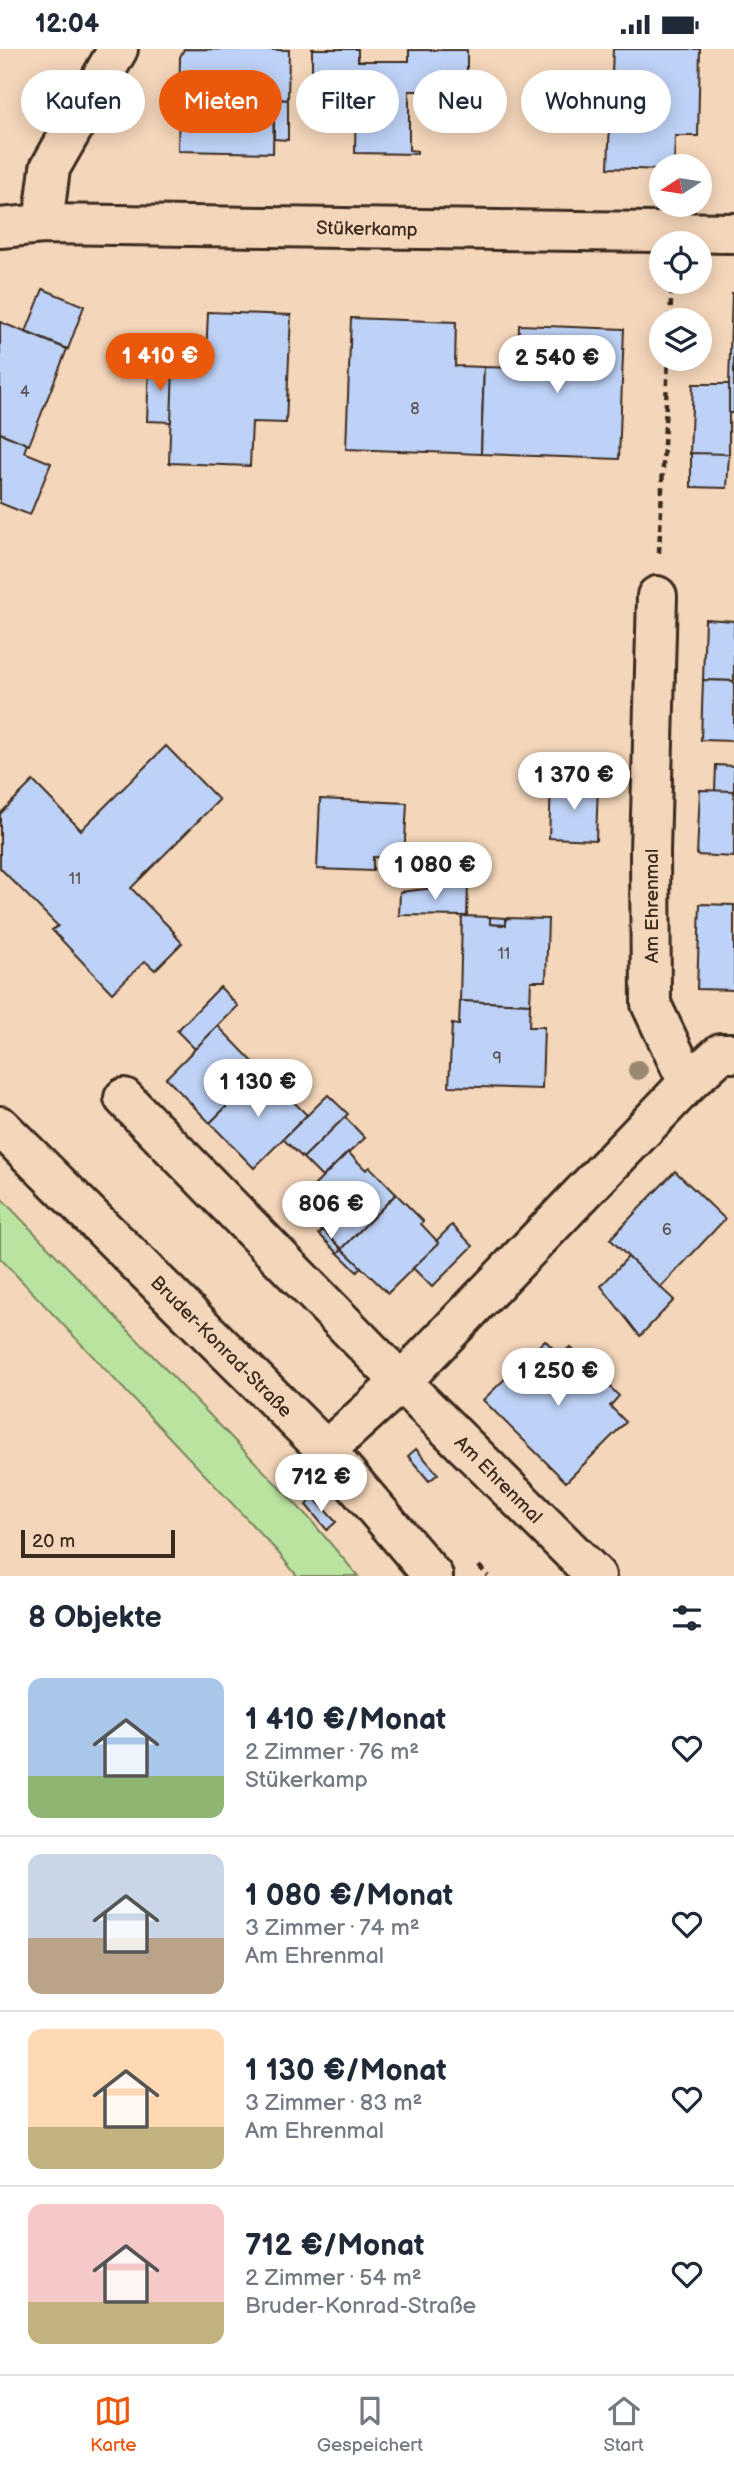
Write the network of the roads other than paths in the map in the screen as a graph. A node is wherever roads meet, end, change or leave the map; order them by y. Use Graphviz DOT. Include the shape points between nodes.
graph roads {
  1 [pos="118,49"];
  2 [pos="43,224"];
  3 [pos="0,228"];
  4 [pos="734,233"];
  5 [pos="657,596"];
  6 [pos="734,1053"];
  7 [pos="688,1083"];
  8 [pos="124,1098"];
  9 [pos="0,1126"];
  10 [pos="401,1382"];
  11 [pos="326,1450"];
  12 [pos="433,1576"];
  13 [pos="596,1576"];
  1 -- 2 [label="street" via="50,168"];
  2 -- 3 [label="street, Stükerkamp"];
  2 -- 4 [label="street, Stükerkamp"];
  5 -- 7 [label="street, Am Ehrenmal" via="651,1004"];
  6 -- 7 [label="street" via="721,1053"];
  7 -- 10 [label="street"];
  8 -- 10 [label="street, Am Ehrenmal"];
  9 -- 11 [label="street, Bruder-Konrad-Straße"];
  10 -- 11 [label="street"];
  10 -- 13 [label="street, Am Ehrenmal"];
  11 -- 12 [label="street, Bruder-Konrad-Straße"];
}
